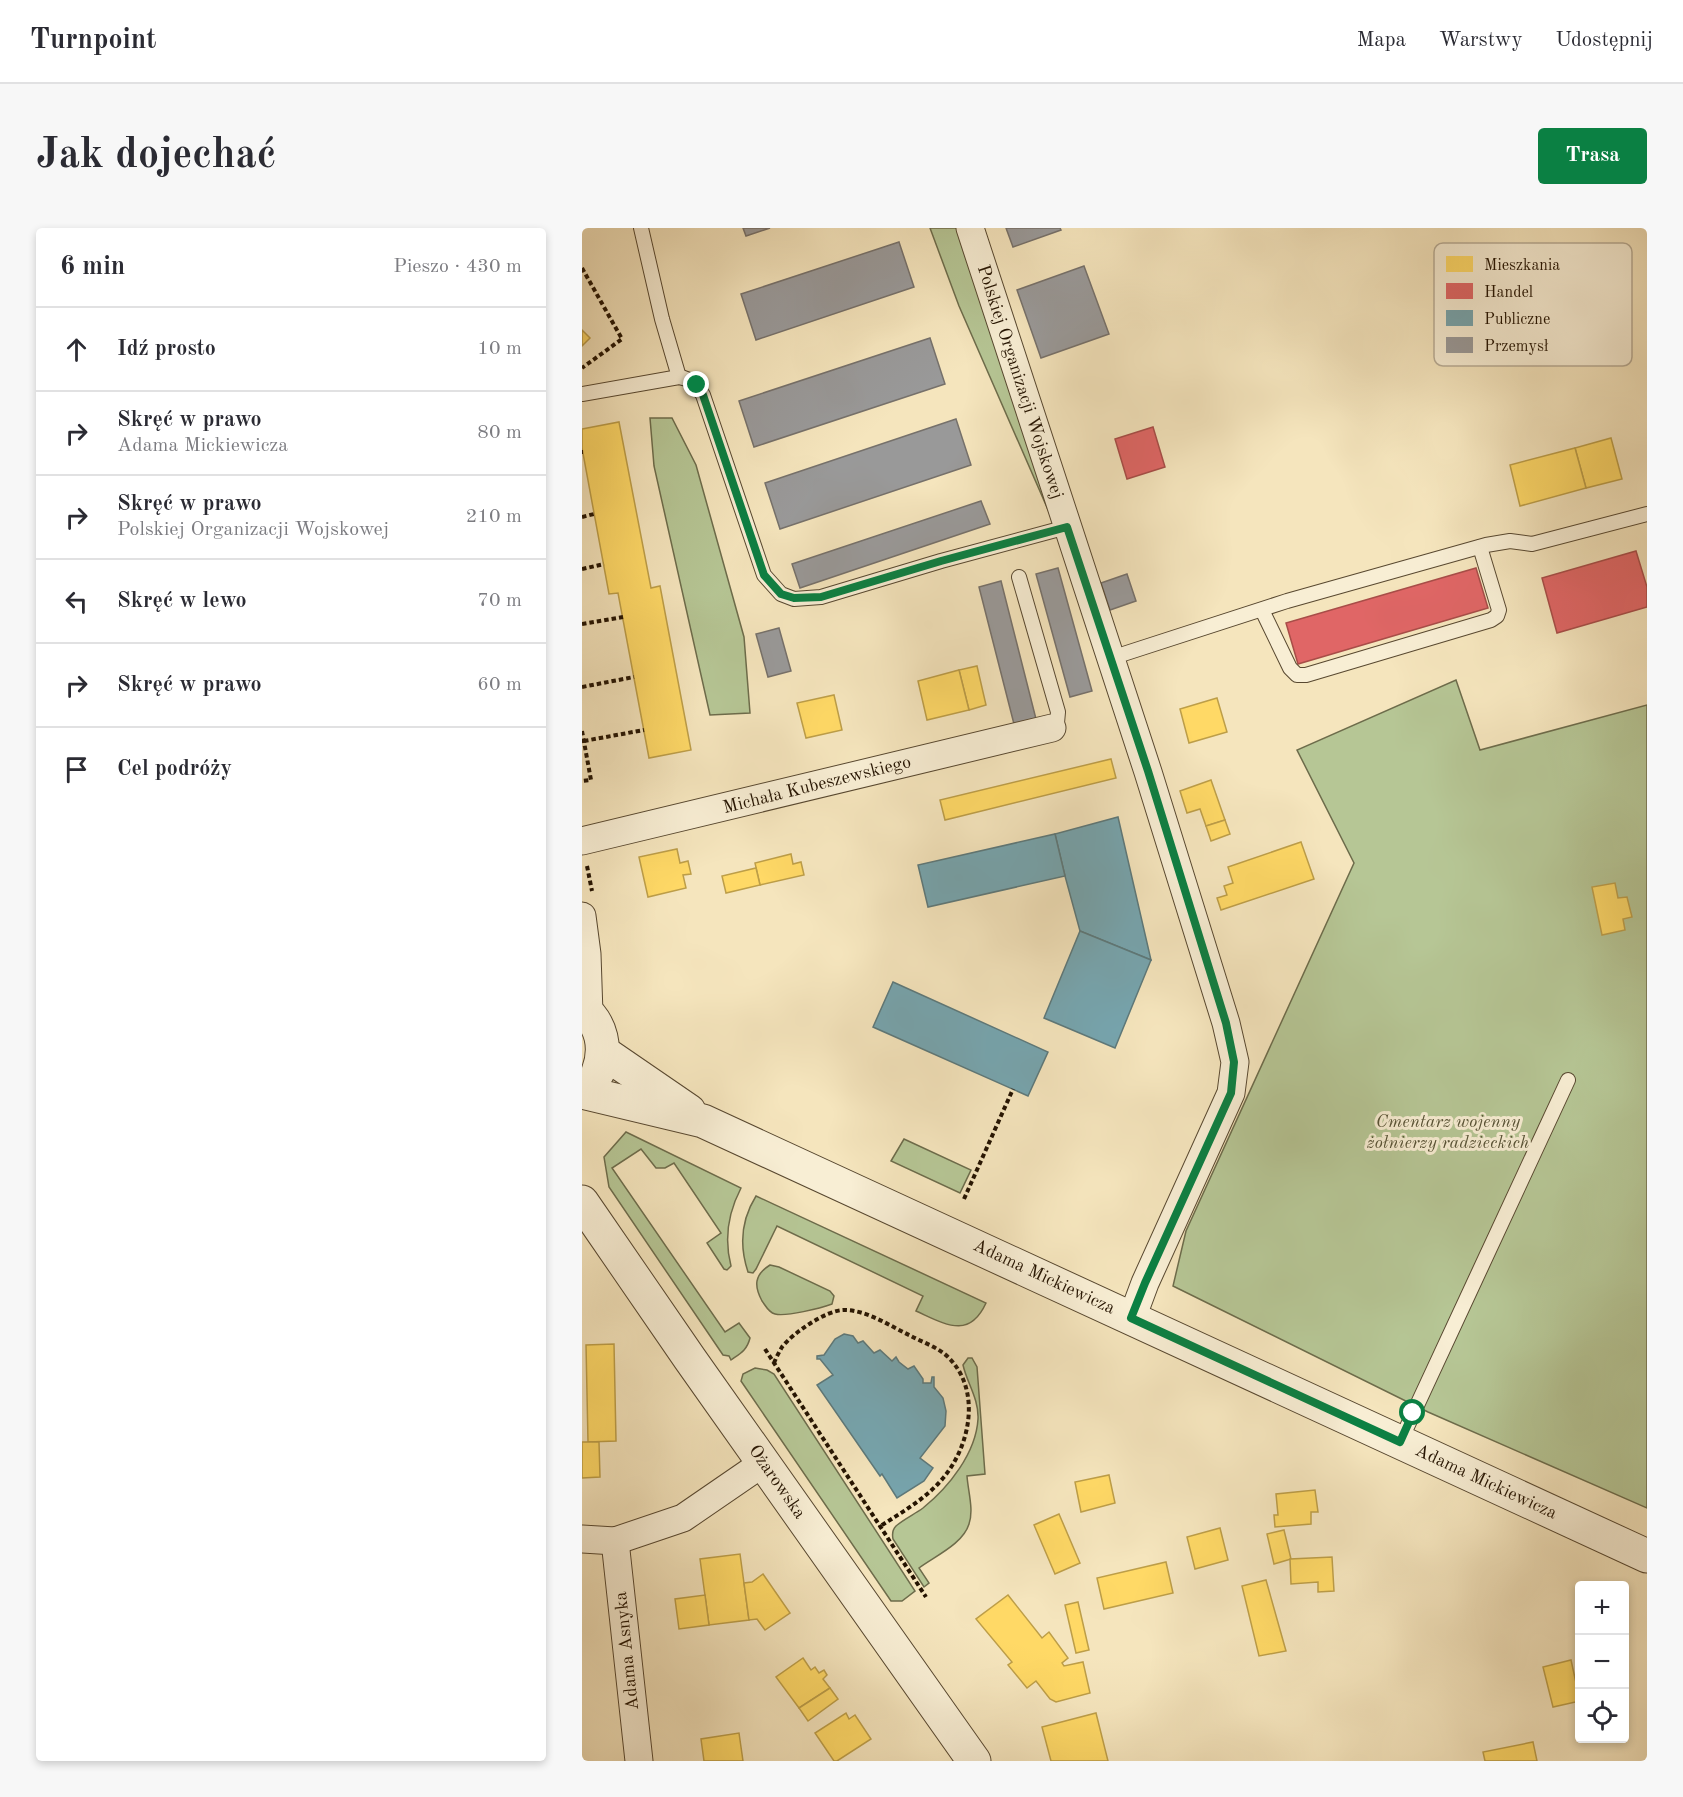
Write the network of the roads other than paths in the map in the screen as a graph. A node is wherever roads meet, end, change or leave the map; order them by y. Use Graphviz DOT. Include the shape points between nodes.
graph roads {
  1 [pos="641,228"];
  2 [pos="970,228"];
  3 [pos="679,377"];
  4 [pos="582,394"];
  5 [pos="1647,514"];
  6 [pos="1067,527"];
  7 [pos="1480,547"];
  8 [pos="1019,577"];
  9 [pos="1262,610"];
  10 [pos="1111,658"];
  11 [pos="1052,728"];
  12 [pos="582,841"];
  13 [pos="582,916"];
  14 [pos="586,1011"];
  15 [pos="603,1052"];
  16 [pos="1568,1080"];
  17 [pos="582,1092"];
  18 [pos="703,1121"];
  19 [pos="582,1202"];
  20 [pos="1131,1318"];
  21 [pos="1400,1442"];
  22 [pos="763,1463"];
  23 [pos="582,1539"];
  24 [pos="615,1541"];
  25 [pos="1647,1556"];
  26 [pos="639,1761"];
  27 [pos="974,1761"];
  1 -- 3 [label="lane"];
  2 -- 6 [label="street, Polskiej Organizacji Wojskowej"];
  3 -- 4 [label="lane"];
  3 -- 6 [label="lane" via="689,378 703,395 764,575 788,596 821,597"];
  5 -- 7 [label="lane" via="1532,544 1510,541"];
  6 -- 10 [label="street, Polskiej Organizacji Wojskowej"];
  7 -- 9 [label="lane"];
  7 -- 9 [label="lane" via="1497,616 1306,675 1297,675 1290,668"];
  8 -- 11 [label="lane" via="1058,712"];
  9 -- 10 [label="lane"];
  10 -- 20 [label="street, Polskiej Organizacji Wojskowej" via="1222,1012 1234,1062 1231,1093"];
  11 -- 12 [label="street, Michała Kubeszewskiego"];
  13 -- 14 [label="street"];
  14 -- 15 [label="street" via="600,1032"];
  15 -- 17 [label="street" via="597,1075"];
  15 -- 18 [label="street, Adama Mickiewicza"];
  16 -- 21 [label="lane"];
  17 -- 18 [label="street, Adama Mickiewicza"];
  18 -- 20 [label="street, Adama Mickiewicza"];
  19 -- 22 [label="street, Ożarowska"];
  20 -- 21 [label="street, Adama Mickiewicza"];
  21 -- 25 [label="street, Adama Mickiewicza"];
  22 -- 24 [label="street" via="683,1518"];
  22 -- 27 [label="street, Ożarowska"];
  23 -- 24 [label="street"];
  24 -- 26 [label="street, Adama Asnyka"];
}
